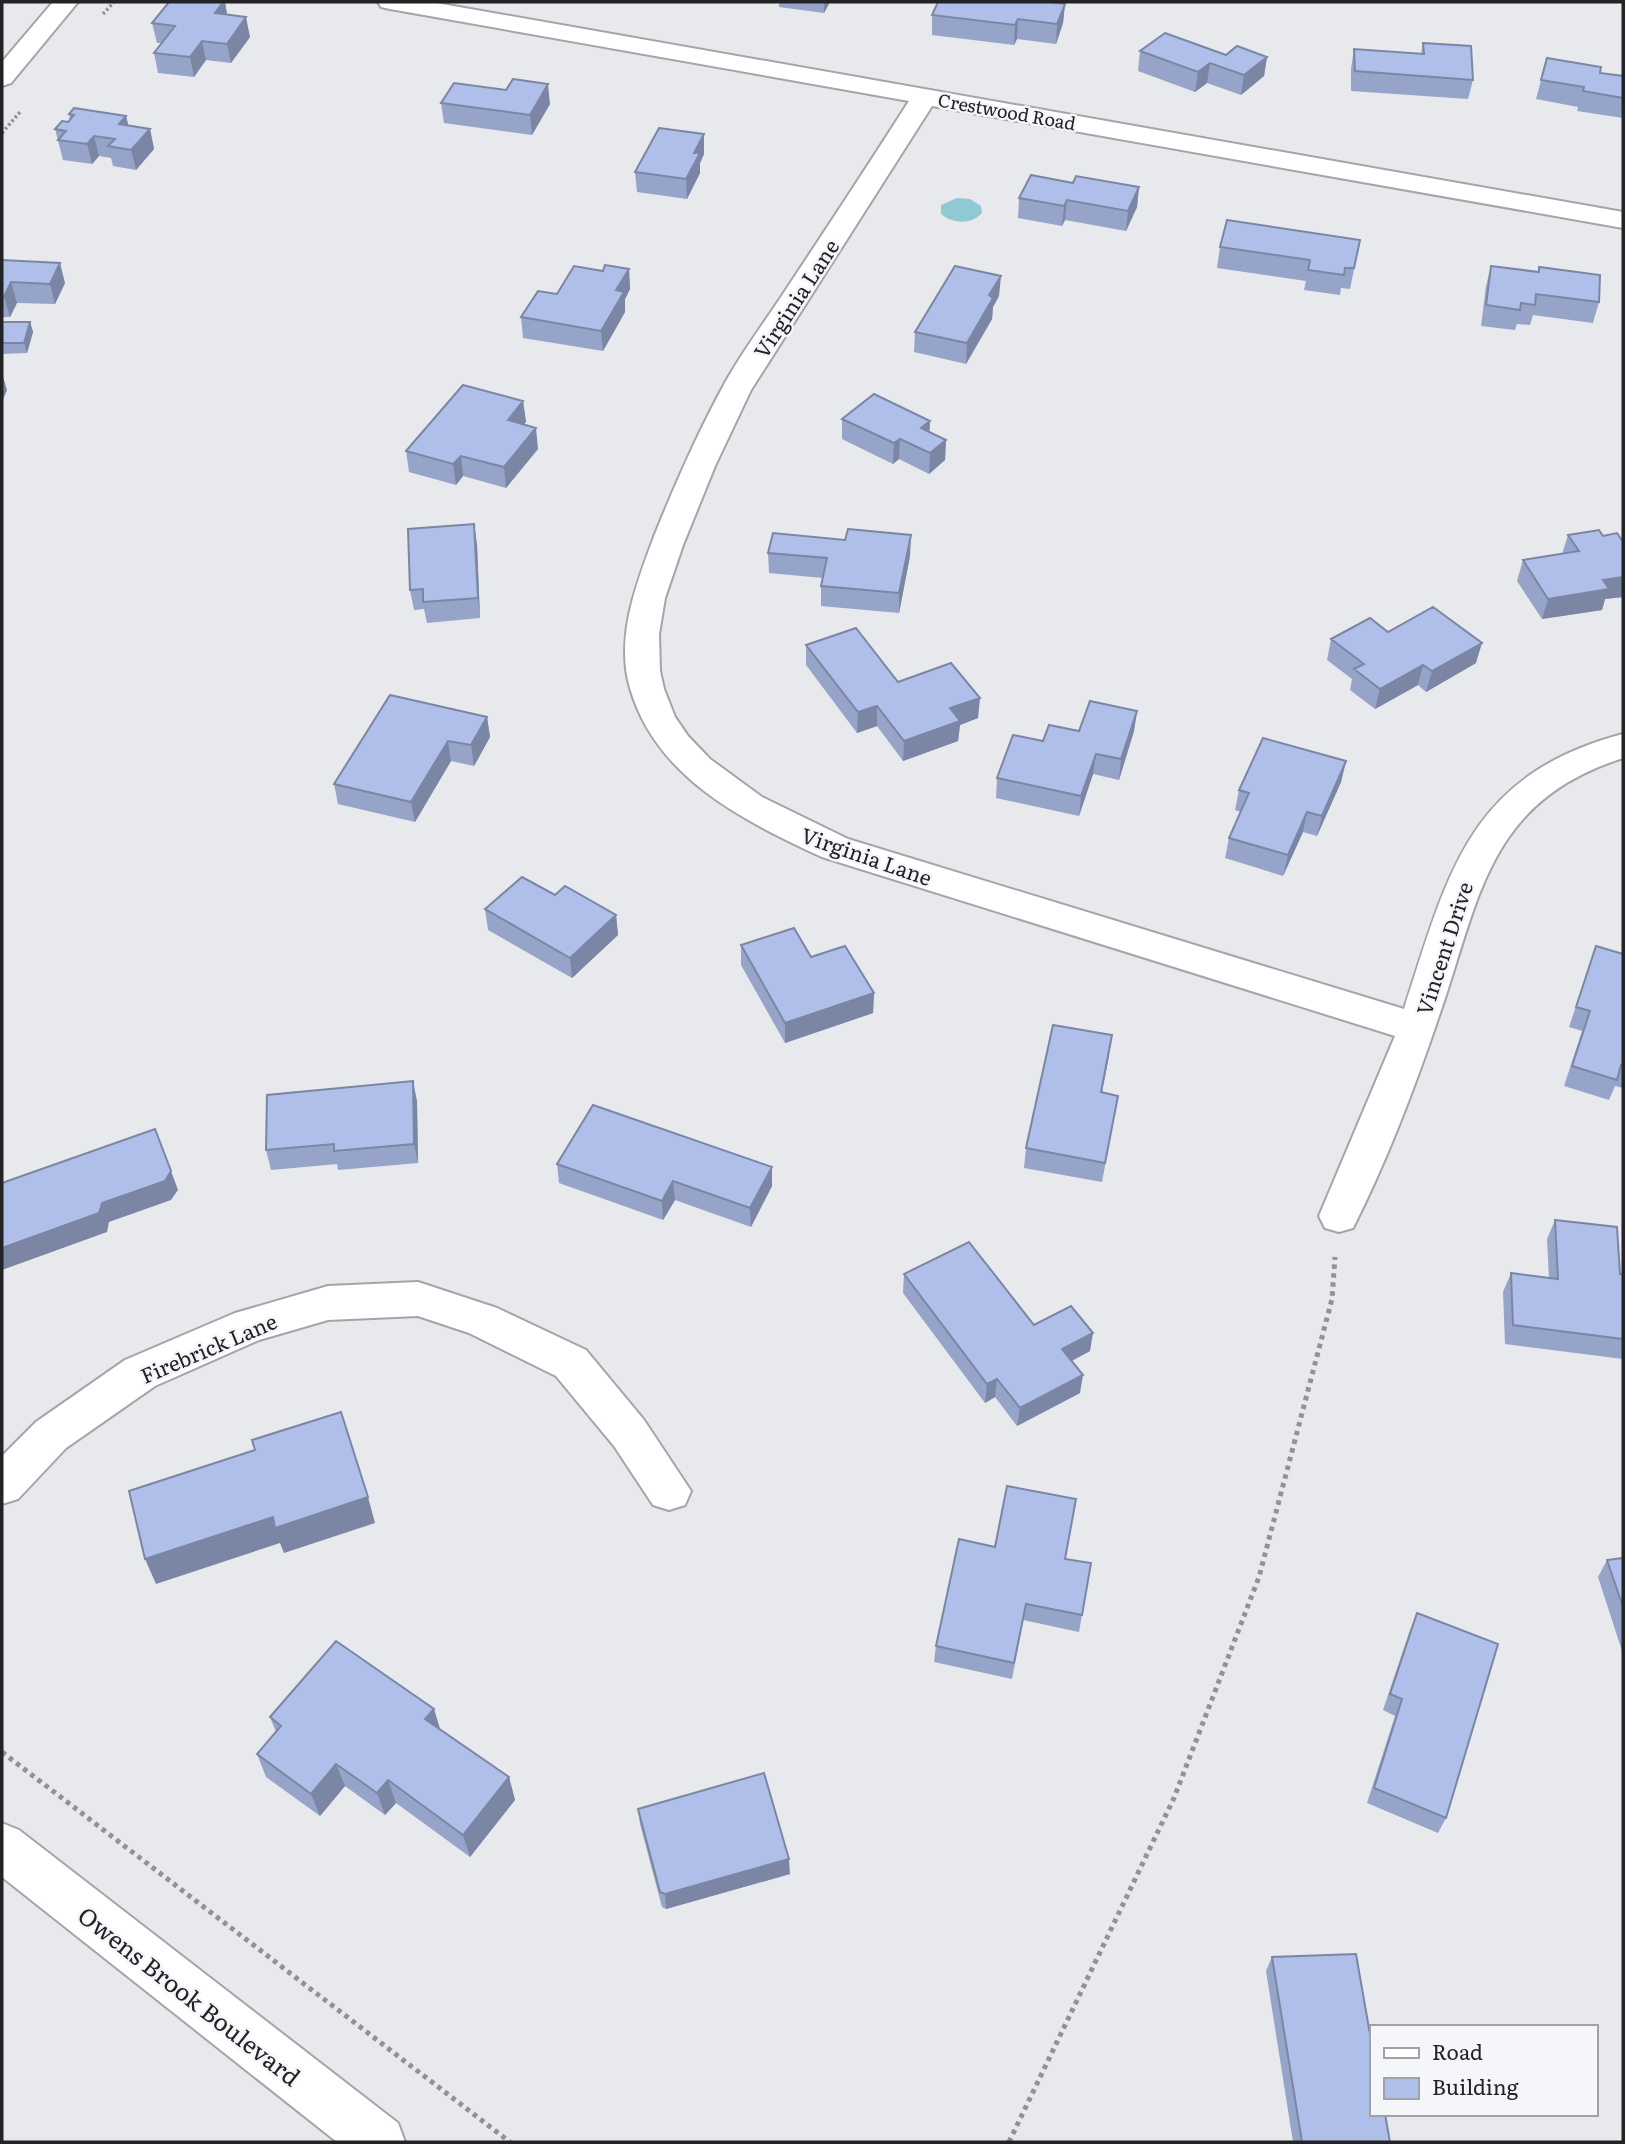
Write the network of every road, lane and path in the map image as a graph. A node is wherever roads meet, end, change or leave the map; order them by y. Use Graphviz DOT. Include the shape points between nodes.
graph roads {
  1 [pos="66,2"];
  2 [pos="390,2"];
  3 [pos="2,78"];
  4 [pos="925,96"];
  5 [pos="1623,220"];
  6 [pos="1623,746"];
  7 [pos="1416,1028"];
  8 [pos="1339,1216"];
  9 [pos="2,1485"];
  10 [pos="669,1491"];
  11 [pos="2,1752"];
  12 [pos="2,1847"];
  13 [pos="379,2142"];
  14 [pos="510,2142"];
  15 [pos="1009,2142"];
  1 -- 3 [label="street"];
  2 -- 4 [label="street, Crestwood Road"];
  4 -- 5 [label="street, Crestwood Road"];
  4 -- 7 [label="street, Virginia Lane" via="737,388 686,493 647,600 643,625 647,689 664,728 723,789 787,827 835,848"];
  6 -- 7 [label="street, Vincent Drive" via="1566,768 1528,794 1495,827 1468,872"];
  7 -- 8 [label="street, Vincent Drive"];
  8 -- 15 [label="path" via="1332,1299 1259,1577 1174,1798"];
  9 -- 10 [label="street, Firebrick Lane" via="51,1435 140,1373 250,1325 328,1303 418,1299 482,1320 571,1363"];
  11 -- 14 [label="path"];
  12 -- 13 [label="street, Owens Brook Boulevard"];
}
